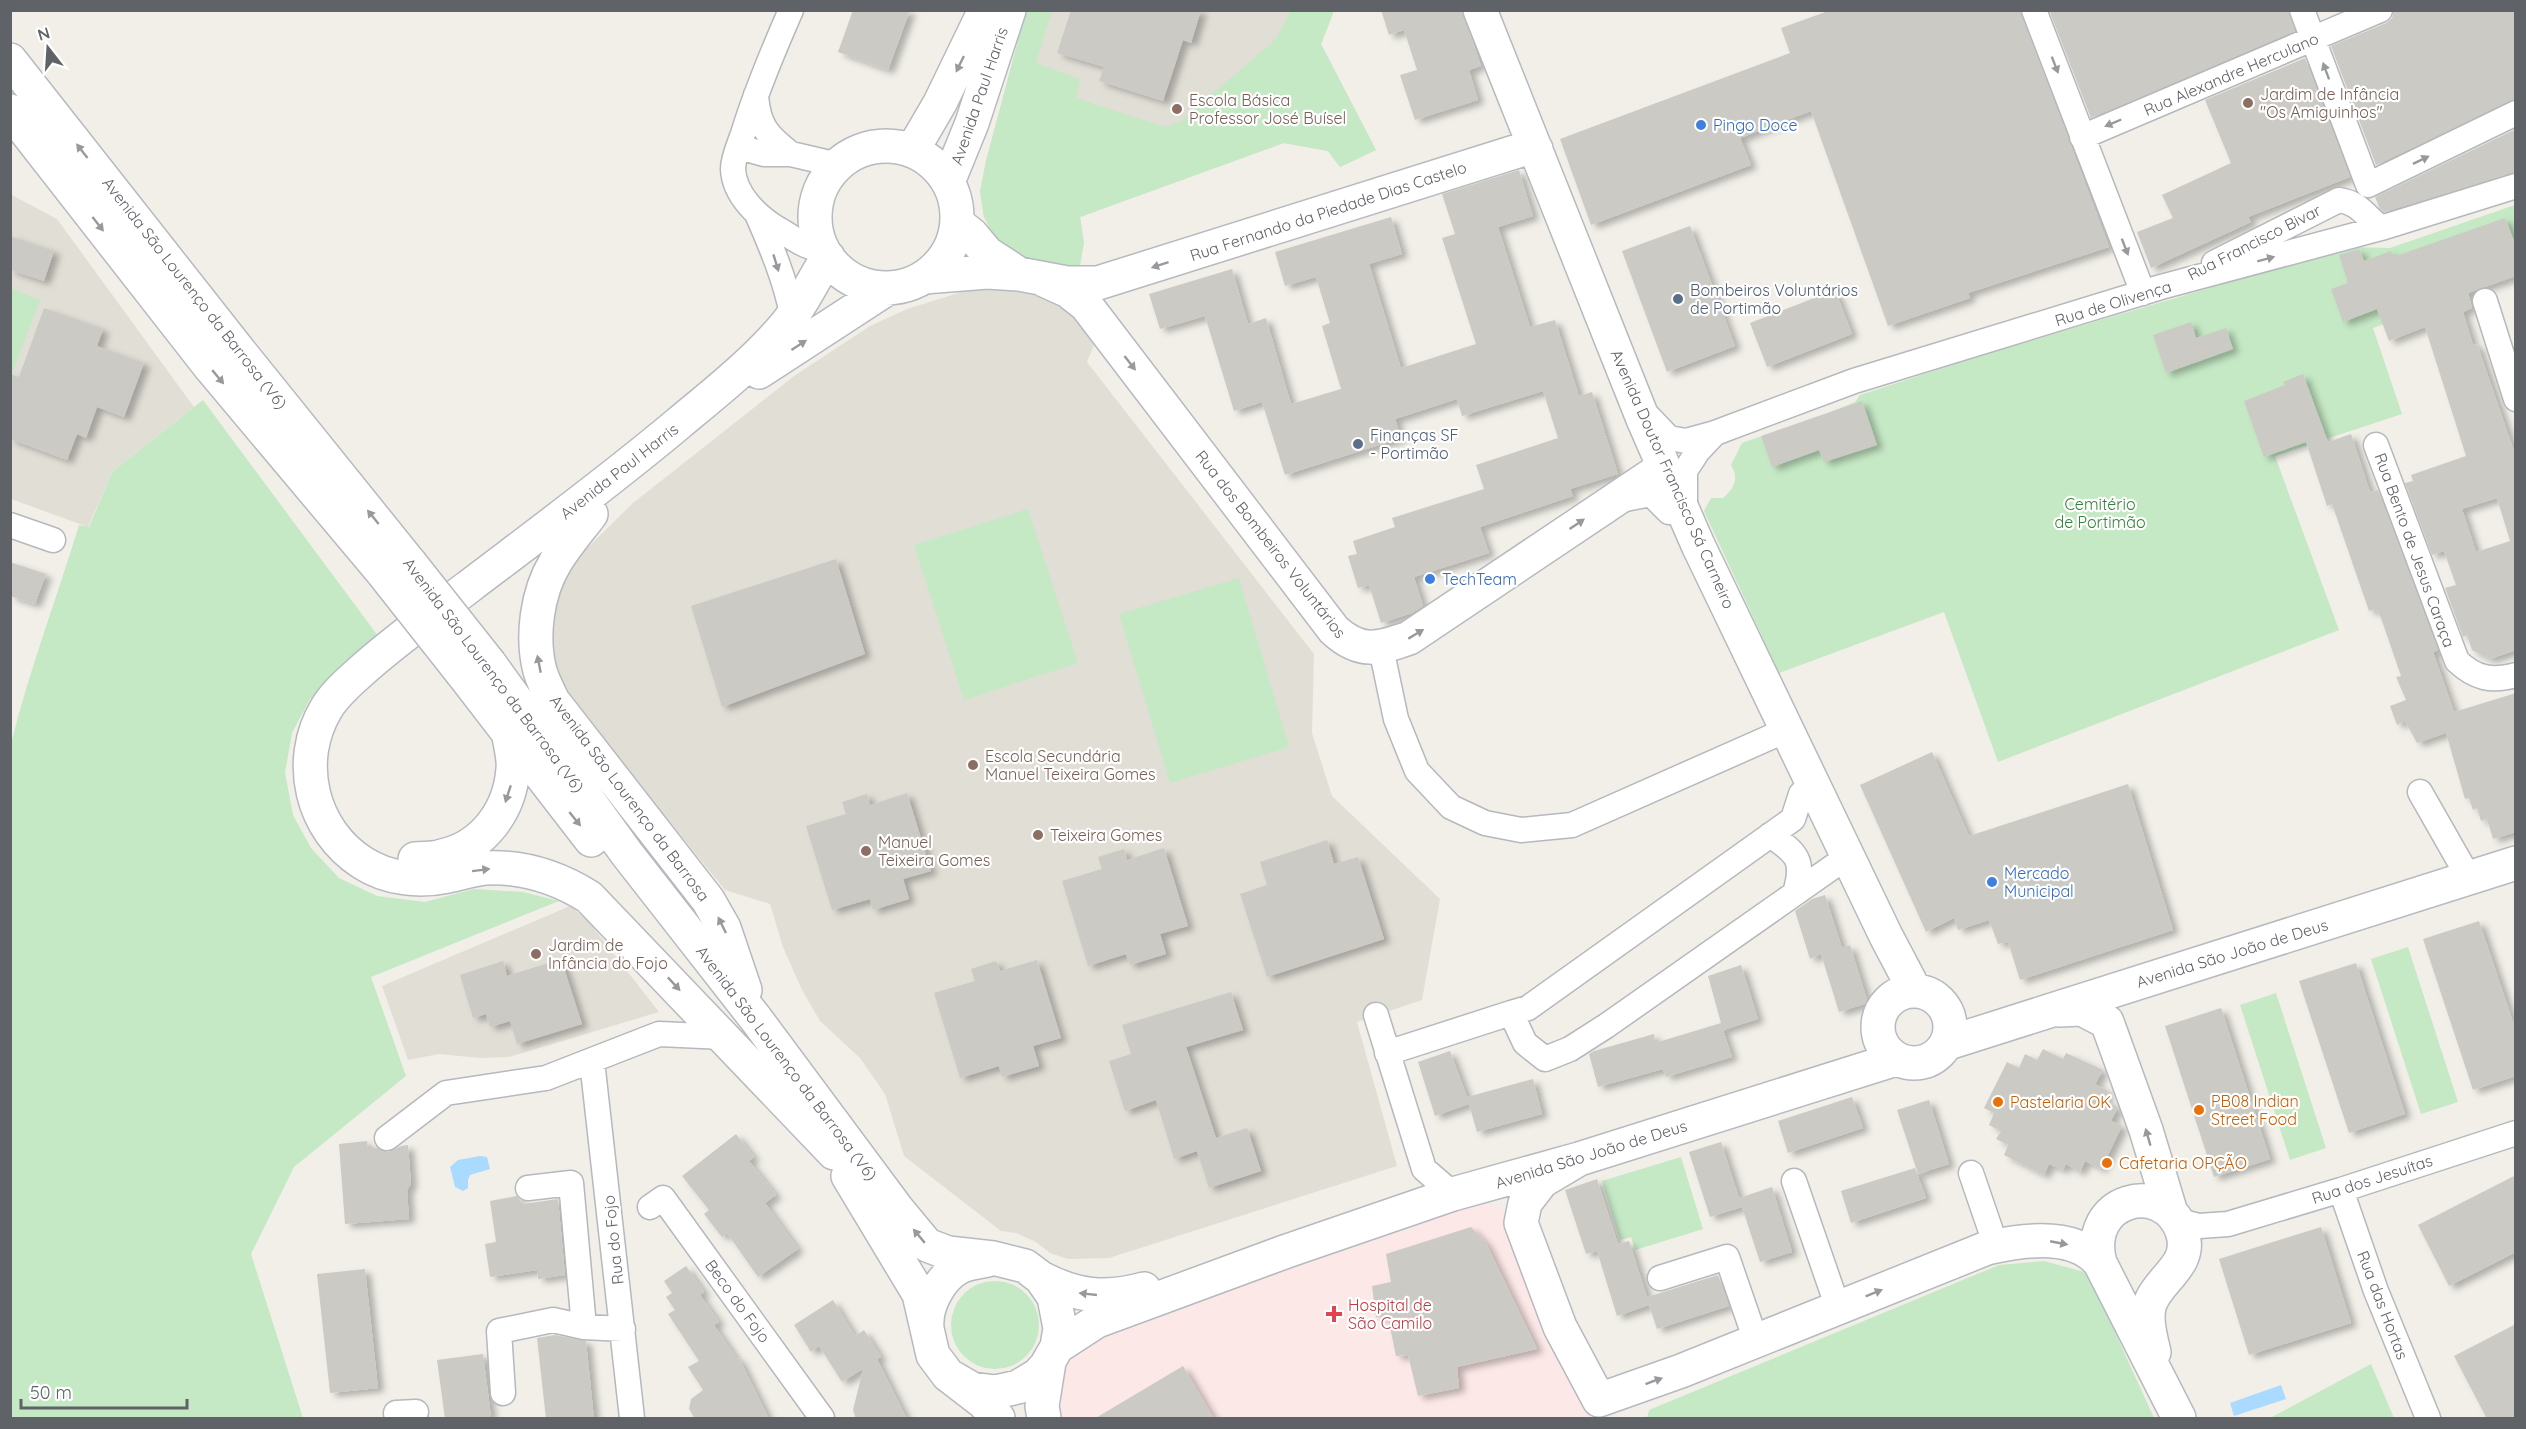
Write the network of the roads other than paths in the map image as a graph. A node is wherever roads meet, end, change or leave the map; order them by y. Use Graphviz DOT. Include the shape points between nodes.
graph roads {
  1 [pos="791,10"];
  2 [pos="985,10"];
  3 [pos="1008,10"];
  4 [pos="2034,10"];
  5 [pos="2302,10"];
  6 [pos="2380,10"];
  7 [pos="1482,17"];
  8 [pos="2313,39"];
  9 [pos="10,60"];
  10 [pos="756,91"];
  11 [pos="10,111"];
  12 [pos="2516,113"];
  13 [pos="2082,137"];
  14 [pos="739,147"];
  15 [pos="1529,149"];
  16 [pos="912,151"];
  17 [pos="791,154"];
  18 [pos="838,165"];
  19 [pos="948,182"];
  20 [pos="2516,186"];
  21 [pos="2355,196"];
  22 [pos="757,214"];
  23 [pos="957,223"];
  24 [pos="2381,228"];
  25 [pos="2351,236"];
  26 [pos="825,253"];
  27 [pos="924,277"];
  28 [pos="1032,277"];
  29 [pos="1121,278"];
  30 [pos="2169,285"];
  31 [pos="888,288"];
  32 [pos="2143,293"];
  33 [pos="2485,301"];
  34 [pos="792,314"];
  35 [pos="1110,337"];
  36 [pos="2516,399"];
  37 [pos="1636,400"];
  38 [pos="1715,433"];
  39 [pos="2376,445"];
  40 [pos="1658,471"];
  41 [pos="1609,502"];
  42 [pos="591,514"];
  43 [pos="1677,514"];
  44 [pos="10,525"];
  45 [pos="53,540"];
  46 [pos="397,568"];
  47 [pos="1381,648"];
  48 [pos="476,669"];
  49 [pos="2516,675"];
  50 [pos="1773,736"];
  51 [pos="509,737"];
  52 [pos="2420,792"];
  53 [pos="1801,794"];
  54 [pos="1770,835"];
  55 [pos="2516,863"];
  56 [pos="1834,866"];
  57 [pos="2469,878"];
  58 [pos="1795,893"];
  59 [pos="2133,984"];
  60 [pos="1903,994"];
  61 [pos="1511,1013"];
  62 [pos="2039,1014"];
  63 [pos="1376,1015"];
  64 [pos="756,1019"];
  65 [pos="2107,1022"];
  66 [pos="1948,1028"];
  67 [pos="724,1037"];
  68 [pos="1888,1050"];
  69 [pos="1387,1053"];
  70 [pos="592,1061"];
  71 [pos="2516,1133"];
  72 [pos="387,1137"];
  73 [pos="834,1153"];
  74 [pos="1580,1159"];
  75 [pos="1535,1172"];
  76 [pos="1971,1173"];
  77 [pos="1794,1181"];
  78 [pos="528,1188"];
  79 [pos="2341,1190"];
  80 [pos="1445,1197"];
  81 [pos="650,1207"];
  82 [pos="2174,1217"];
  83 [pos="1520,1223"];
  84 [pos="2228,1224"];
  85 [pos="1996,1246"];
  86 [pos="1287,1251"];
  87 [pos="993,1258"];
  88 [pos="2102,1266"];
  89 [pos="2173,1271"];
  90 [pos="1041,1278"];
  91 [pos="1660,1278"];
  92 [pos="1838,1308"];
  93 [pos="584,1327"];
  94 [pos="623,1329"];
  95 [pos="1756,1341"];
  96 [pos="929,1344"];
  97 [pos="1053,1355"];
  98 [pos="948,1375"];
  99 [pos="2161,1380"];
  100 [pos="503,1393"];
  101 [pos="1604,1409"];
  102 [pos="632,1419"];
  103 [pos="822,1419"];
  104 [pos="998,1419"];
  105 [pos="1044,1419"];
  106 [pos="2179,1419"];
  107 [pos="2428,1419"];
  1 -- 10 [label="street"];
  2 -- 16 [label="main road, Avenida Paul Harris, one-way"];
  3 -- 19 [label="main road, Avenida Paul Harris" via="972,123"];
  4 -- 13 [label="street, one-way"];
  5 -- 8 [label="street"];
  6 -- 8 [label="street, Rua Alexandre Herculano"];
  7 -- 15 [label="main road, Avenida Doutor Francisco Sá Carneiro" via="1500,89"];
  8 -- 13 [label="street, Rua Alexandre Herculano, one-way"];
  21 -- 8 [label="street, one-way"];
  46 -- 9 [label="main road, Avenida São Lourenço da Barrosa (V6), one-way" via="236,347"];
  10 -- 14 [label="street"];
  10 -- 17 [label="street" via="758,116 768,134"];
  11 -- 46 [label="main road, Avenida São Lourenço da Barrosa (V6), one-way" via="210,367"];
  21 -- 12 [label="street, Rua Francisco Bivar, one-way"];
  13 -- 32 [label="street, one-way"];
  14 -- 17 [label="street" via="764,154"];
  14 -- 22 [label="street" via="735,178"];
  15 -- 29 [label="main road, Rua Fernando da Piedade Dias Castelo, one-way"];
  15 -- 37 [label="main road, Avenida Doutor Francisco Sá Carneiro"];
  15 -- 40 [label="main road, Avenida Doutor Francisco Sá Carneiro" via="1564,253"];
  16 -- 18 [label="main road" via="881,146 865,149"];
  16 -- 19 [label="main road" via="939,169"];
  17 -- 18 [label="street"];
  18 -- 26 [label="main road" via="827,177 816,207 815,223"];
  19 -- 23 [label="main road" via="956,202"];
  20 -- 24 [label="street, Rua de Olivença"];
  21 -- 24 [label="street" via="2369,219"];
  21 -- 25 [label="street"];
  21 -- 30 [label="street, Rua Francisco Bivar"];
  22 -- 26 [label="street" via="801,244"];
  22 -- 34 [label="street, one-way" via="788,293"];
  23 -- 27 [label="main road" via="950,248"];
  23 -- 28 [label="main road, Rua dos Bombeiros Voluntários" via="987,253"];
  24 -- 25 [label="street, Rua de Olivença"];
  30 -- 25 [label="street, Rua de Olivença, one-way"];
  26 -- 31 [label="main road" via="836,268 852,279"];
  26 -- 34 [label="main road, Avenida Paul Harris"];
  27 -- 28 [label="main road, Rua Fernando da Piedade Dias Castelo" via="967,272"];
  27 -- 31 [label="main road"];
  28 -- 29 [label="main road, Rua Fernando da Piedade Dias Castelo" via="1067,283"];
  28 -- 35 [label="main road, Rua dos Bombeiros Voluntários" via="1068,291 1086,305"];
  29 -- 35 [label="main road" via="1103,292 1099,305"];
  30 -- 32 [label="street, Rua de Olivença"];
  42 -- 31 [label="main road, Avenida Paul Harris, one-way" via="763,368"];
  32 -- 38 [label="street, Rua de Olivença" via="1854,381"];
  33 -- 36 [label="street"];
  34 -- 67 [label="main road, Avenida Paul Harris, one-way" via="738,372 649,448 379,654 338,692 311,744 309,766 323,819 346,849 364,864 408,879 445,877 483,868 516,869 569,884 608,914"];
  35 -- 47 [label="main road, Rua dos Bombeiros Voluntários, one-way" via="1334,630 1347,642"];
  37 -- 38 [label="street" via="1669,438 1686,441"];
  37 -- 40 [label="main road, Avenida Doutor Francisco Sá Carneiro"];
  38 -- 40 [label="street"];
  38 -- 43 [label="street" via="1685,471"];
  39 -- 49 [label="street, Rua Bento de Jesus Caraça" via="2457,661 2469,672 2487,679"];
  40 -- 41 [label="main road"];
  40 -- 43 [label="main road, Avenida Doutor Francisco Sá Carneiro"];
  41 -- 43 [label="street" via="1651,494"];
  47 -- 41 [label="main road, one-way" via="1417,633"];
  51 -- 42 [label="main road, one-way" via="514,766 510,792 500,815 467,846 442,856 409,859 376,848 356,833 342,815 329,770 330,746 339,723 357,698 428,638"];
  64 -- 42 [label="main road, Avenida São Lourenço da Barrosa, one-way" via="724,928 708,900 553,701 540,672 536,647 543,588 555,562"];
  43 -- 50 [label="main road, Avenida Doutor Francisco Sá Carneiro"];
  43 -- 60 [label="main road, Avenida Doutor Francisco Sá Carneiro" via="1886,936"];
  44 -- 45 [label="street"];
  46 -- 48 [label="main road, Avenida São Lourenço da Barrosa (V6), bridge"];
  47 -- 50 [label="street" via="1396,718 1417,771 1451,807 1485,823 1521,830 1572,825"];
  48 -- 51 [label="main road, Avenida São Lourenço da Barrosa (V6)"];
  48 -- 64 [label="main road, Avenida São Lourenço da Barrosa (V6)"];
  50 -- 53 [label="main road, Avenida Doutor Francisco Sá Carneiro"];
  51 -- 73 [label="main road, Avenida São Lourenço da Barrosa (V6), one-way" via="753,1040"];
  52 -- 57 [label="street"];
  53 -- 54 [label="street" via="1792,819"];
  53 -- 56 [label="main road, Avenida Doutor Francisco Sá Carneiro"];
  54 -- 58 [label="street" via="1792,850 1799,861"];
  54 -- 61 [label="street" via="1528,1008"];
  55 -- 57 [label="main road, Avenida São João de Deus"];
  56 -- 58 [label="street"];
  56 -- 60 [label="main road, Avenida Doutor Francisco Sá Carneiro"];
  57 -- 59 [label="main road, Avenida São João de Deus"];
  58 -- 61 [label="street" via="1570,1049 1545,1059 1525,1043"];
  59 -- 62 [label="main road, Avenida São João de Deus"];
  59 -- 65 [label="main road" via="2112,1000"];
  60 -- 66 [label="main road" via="1926,993 1937,998"];
  60 -- 68 [label="main road" via="1884,1007 1879,1018 1878,1030"];
  61 -- 69 [label="street"];
  62 -- 65 [label="main road" via="2082,1009"];
  62 -- 66 [label="main road, Avenida São João de Deus"];
  63 -- 69 [label="street"];
  87 -- 64 [label="main road, Avenida São Lourenço da Barrosa (V6), one-way" via="948,1253 927,1245"];
  82 -- 65 [label="main road, one-way"];
  66 -- 68 [label="main road" via="1941,1052 1931,1060 1908,1063"];
  67 -- 70 [label="street" via="659,1034"];
  67 -- 73 [label="main road, Avenida Paul Harris"];
  68 -- 74 [label="main road, Avenida São João de Deus" via="1860,1059 1816,1084"];
  69 -- 80 [label="street" via="1424,1169"];
  70 -- 72 [label="street" via="546,1078 446,1093"];
  70 -- 94 [label="street, Rua do Fojo"];
  71 -- 79 [label="street, Rua dos Jesuítas"];
  73 -- 96 [label="main road, Avenida São Lourenço da Barrosa (V6)" via="919,1294"];
  74 -- 75 [label="main road, Avenida São João de Deus"];
  74 -- 83 [label="main road" via="1542,1182 1525,1203"];
  75 -- 80 [label="main road, Avenida São João de Deus"];
  75 -- 83 [label="main road" via="1514,1185 1511,1200"];
  76 -- 85 [label="street"];
  77 -- 92 [label="street"];
  78 -- 93 [label="street" via="571,1184"];
  79 -- 84 [label="street, Rua dos Jesuítas"];
  79 -- 107 [label="street, Rua das Hortas" via="2376,1291"];
  80 -- 83 [label="main road" via="1479,1201"];
  80 -- 86 [label="main road, Avenida São João de Deus"];
  81 -- 103 [label="street, Beco do Fojo" via="663,1198"];
  82 -- 84 [label="street" via="2199,1226"];
  82 -- 88 [label="main road" via="2158,1205 2144,1201 2115,1209 2098,1233 2096,1248"];
  82 -- 89 [label="main road" via="2183,1240"];
  83 -- 101 [label="main road" via="1560,1327"];
  84 -- 89 [label="street" via="2205,1238"];
  85 -- 88 [label="main road, one-way" via="2042,1240 2092,1253"];
  92 -- 85 [label="main road, one-way"];
  86 -- 90 [label="main road, Avenida São Lourenço da Barrosa (V6), one-way" via="1126,1294 1082,1294"];
  86 -- 97 [label="main road, Avenida São Lourenço da Barrosa (V6)" via="1097,1321"];
  87 -- 90 [label="main road, Avenida São Lourenço da Barrosa (V6)" via="1025,1266"];
  87 -- 96 [label="main road, Avenida São Lourenço da Barrosa (V6)" via="959,1268 938,1287 928,1308"];
  88 -- 89 [label="main road" via="2113,1280 2138,1289 2152,1287"];
  88 -- 99 [label="main road"];
  89 -- 99 [label="main road" via="2151,1300 2148,1315"];
  90 -- 97 [label="main road" via="1054,1297 1060,1328"];
  91 -- 95 [label="street" via="1726,1257"];
  92 -- 95 [label="main road"];
  93 -- 94 [label="street"];
  93 -- 100 [label="street" via="553,1320 499,1331"];
  94 -- 102 [label="street, Rua do Fojo"];
  101 -- 95 [label="main road, one-way"];
  96 -- 98 [label="main road, Avenida São Lourenço da Barrosa (V6)"];
  97 -- 98 [label="main road, Avenida São Lourenço da Barrosa (V6)" via="1038,1375 1018,1387 995,1392 972,1389"];
  97 -- 105 [label="main road" via="1041,1406"];
  98 -- 104 [label="main road, Avenida São Lourenço da Barrosa (V6)"];
  99 -- 106 [label="main road"];
}
